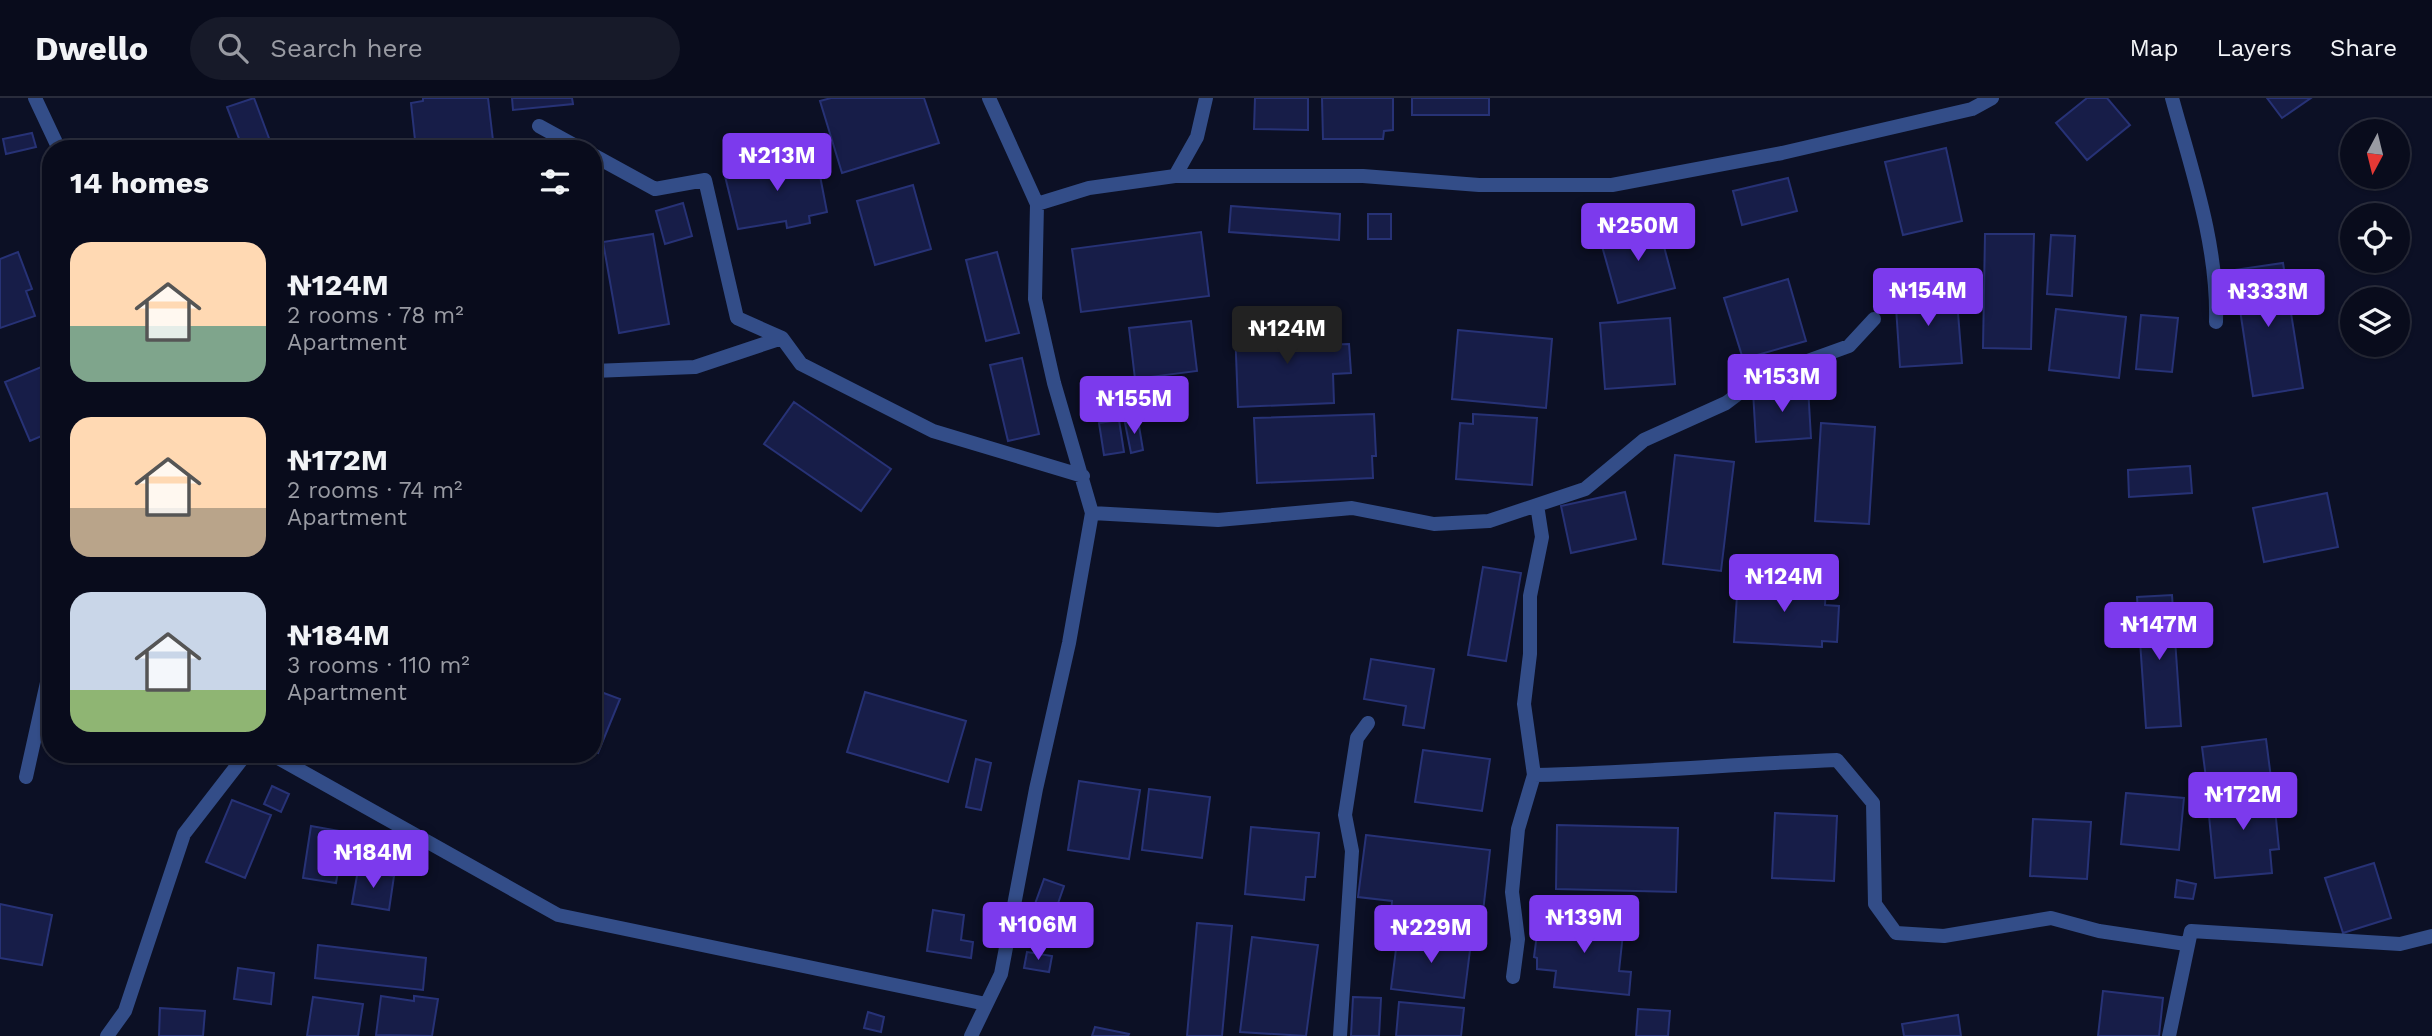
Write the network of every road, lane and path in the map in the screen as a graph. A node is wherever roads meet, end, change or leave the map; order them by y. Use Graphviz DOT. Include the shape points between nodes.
graph roads {
  1 [pos="35,98"];
  2 [pos="989,98"];
  3 [pos="1206,98"];
  4 [pos="1992,98"];
  5 [pos="2172,98"];
  6 [pos="539,126"];
  7 [pos="54,140"];
  8 [pos="565,140"];
  9 [pos="602,160"];
  10 [pos="1175,176"];
  11 [pos="1037,204"];
  12 [pos="1874,319"];
  13 [pos="2216,322"];
  14 [pos="782,338"];
  15 [pos="602,371"];
  16 [pos="1083,476"];
  17 [pos="1537,505"];
  18 [pos="1092,513"];
  19 [pos="42,705"];
  20 [pos="1368,723"];
  21 [pos="239,763"];
  22 [pos="287,763"];
  23 [pos="1534,775"];
  24 [pos="26,777"];
  25 [pos="2432,936"];
  26 [pos="2186,944"];
  27 [pos="1513,977"];
  28 [pos="986,1004"];
  29 [pos="107,1036"];
  30 [pos="971,1036"];
  31 [pos="1340,1036"];
  32 [pos="2169,1036"];
  1 -- 7 [label="street"];
  2 -- 11 [label="street"];
  3 -- 10 [label="street" via="1197,137"];
  4 -- 10 [label="street" via="1972,109 1782,153 1612,185 1479,185 1363,176"];
  5 -- 13 [label="street" via="2207,225"];
  6 -- 8 [label="street"];
  9 -- 14 [label="street" via="655,189 705,180 737,318"];
  10 -- 11 [label="street" via="1089,188"];
  11 -- 16 [label="street" via="1035,299 1054,383"];
  12 -- 17 [label="street" via="1849,346 1758,379 1726,403 1644,440 1585,489"];
  14 -- 15 [label="street" via="695,367"];
  14 -- 16 [label="street" via="801,364 933,431"];
  16 -- 18 [label="street"];
  17 -- 18 [label="street" via="1489,521 1434,524 1352,508 1218,520"];
  17 -- 23 [label="street" via="1542,537 1530,596 1524,704"];
  18 -- 28 [label="street" via="1001,974"];
  19 -- 24 [label="street"];
  20 -- 31 [label="street" via="1357,738 1345,815 1352,851"];
  21 -- 29 [label="street" via="184,834 125,1011"];
  22 -- 28 [label="street" via="558,915"];
  23 -- 26 [label="street" via="1837,760 1873,803 1875,904 1896,933 1944,936 2051,918 2099,931"];
  23 -- 27 [label="street" via="1518,829 1512,892 1518,939"];
  25 -- 26 [label="street" via="2400,944 2191,931"];
  26 -- 32 [label="street"];
  28 -- 30 [label="street"];
}
